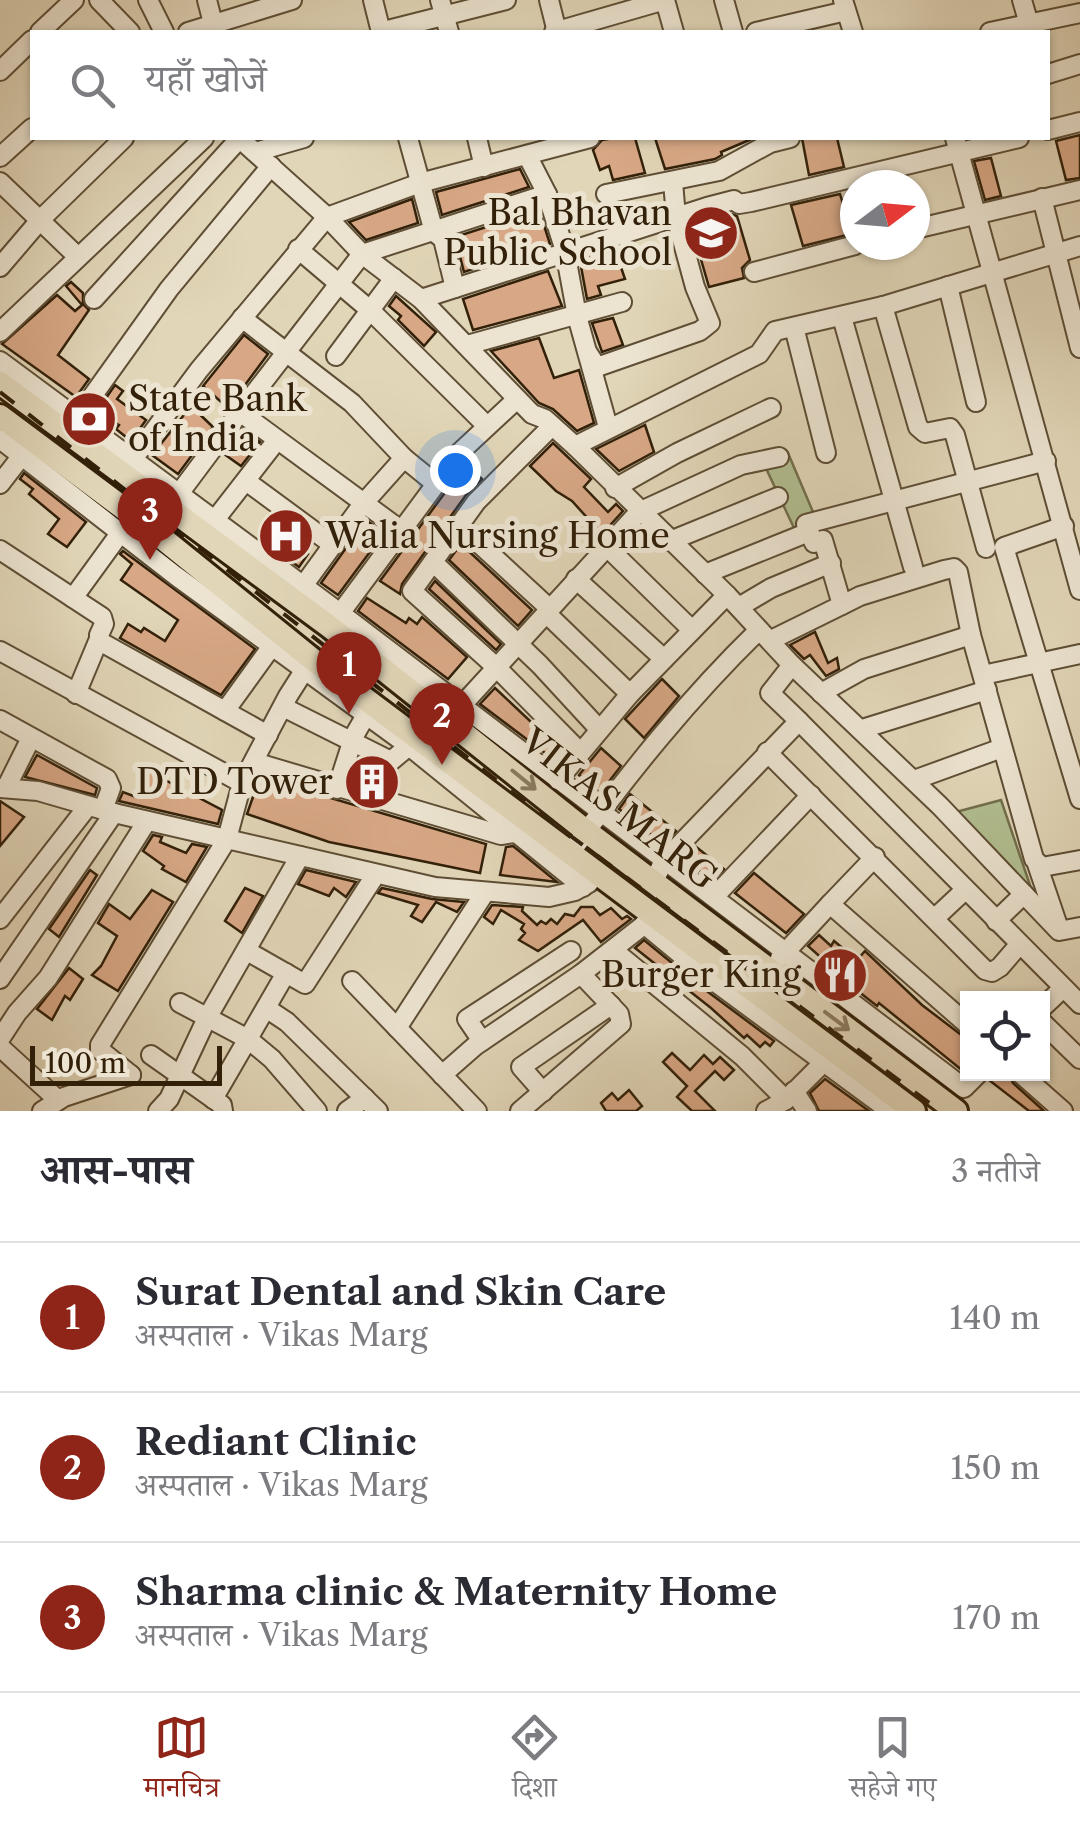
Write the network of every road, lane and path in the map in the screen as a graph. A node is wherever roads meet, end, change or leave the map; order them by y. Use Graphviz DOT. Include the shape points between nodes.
graph roads {
  1 [pos="74,0"];
  2 [pos="99,0"];
  3 [pos="148,0"];
  4 [pos="207,0"];
  5 [pos="292,0"];
  6 [pos="373,0"];
  7 [pos="506,0"];
  8 [pos="549,0"];
  9 [pos="724,0"];
  10 [pos="1022,0"];
  11 [pos="844,5"];
  12 [pos="1080,13"];
  13 [pos="445,16"];
  14 [pos="1029,24"];
  15 [pos="214,27"];
  16 [pos="42,30"];
  17 [pos="128,30"];
  18 [pos="163,30"];
  19 [pos="198,30"];
  20 [pos="380,30"];
  21 [pos="389,30"];
  22 [pos="556,30"];
  23 [pos="563,30"];
  24 [pos="673,30"];
  25 [pos="732,30"];
  26 [pos="763,30"];
  27 [pos="851,30"];
  28 [pos="1000,30"];
  29 [pos="30,42"];
  30 [pos="1080,64"];
  31 [pos="0,71"];
  32 [pos="1050,73"];
  33 [pos="1080,122"];
  34 [pos="30,130"];
  35 [pos="1050,130"];
  36 [pos="122,140"];
  37 [pos="202,140"];
  38 [pos="238,140"];
  39 [pos="242,140"];
  40 [pos="297,140"];
  41 [pos="409,140"];
  42 [pos="477,140"];
  43 [pos="582,140"];
  44 [pos="782,140"];
  45 [pos="998,140"];
  46 [pos="957,144"];
  47 [pos="255,152"];
  48 [pos="527,155"];
  49 [pos="0,158"];
  50 [pos="271,166"];
  51 [pos="484,167"];
  52 [pos="0,182"];
  53 [pos="673,182"];
  54 [pos="420,183"];
  55 [pos="1080,190"];
  56 [pos="548,194"];
  57 [pos="606,194"];
  58 [pos="1042,198"];
  59 [pos="976,213"];
  60 [pos="327,216"];
  61 [pos="676,218"];
  62 [pos="41,220"];
  63 [pos="930,225"];
  64 [pos="434,232"];
  65 [pos="7,245"];
  66 [pos="1080,246"];
  67 [pos="298,249"];
  68 [pos="840,249"];
  69 [pos="565,251"];
  70 [pos="1056,253"];
  71 [pos="362,254"];
  72 [pos="77,256"];
  73 [pos="0,267"];
  74 [pos="994,271"];
  75 [pos="754,272"];
  76 [pos="394,278"];
  77 [pos="338,284"];
  78 [pos="948,286"];
  79 [pos="454,288"];
  80 [pos="421,298"];
  81 [pos="94,299"];
  82 [pos="622,302"];
  83 [pos="883,306"];
  84 [pos="370,310"];
  85 [pos="577,316"];
  86 [pos="842,317"];
  87 [pos="242,318"];
  88 [pos="794,327"];
  89 [pos="0,332"];
  90 [pos="467,345"];
  91 [pos="1080,348"];
  92 [pos="286,353"];
  93 [pos="588,353"];
  94 [pos="336,356"];
  95 [pos="0,362"];
  96 [pos="0,383"];
  97 [pos="517,399"];
  98 [pos="976,402"];
  99 [pos="772,408"];
  100 [pos="240,412"];
  101 [pos="0,416"];
  102 [pos="76,419"];
  103 [pos="487,426"];
  104 [pos="552,426"];
  105 [pos="608,427"];
  106 [pos="0,438"];
  107 [pos="277,440"];
  108 [pos="574,446"];
  109 [pos="28,448"];
  110 [pos="826,453"];
  111 [pos="779,457"];
  112 [pos="404,458"];
  113 [pos="1046,461"];
  114 [pos="127,468"];
  115 [pos="246,480"];
  116 [pos="967,482"];
  117 [pos="0,484"];
  118 [pos="436,484"];
  119 [pos="615,488"];
  120 [pos="178,495"];
  121 [pos="778,497"];
  122 [pos="894,500"];
  123 [pos="362,505"];
  124 [pos="639,512"];
  125 [pos="214,521"];
  126 [pos="459,526"];
  127 [pos="1064,526"];
  128 [pos="402,531"];
  129 [pos="121,532"];
  130 [pos="804,534"];
  131 [pos="670,542"];
  132 [pos="334,545"];
  133 [pos="606,546"];
  134 [pos="986,548"];
  135 [pos="0,550"];
  136 [pos="433,562"];
  137 [pos="831,563"];
  138 [pos="913,567"];
  139 [pos="705,574"];
  140 [pos="576,580"];
  141 [pos="304,586"];
  142 [pos="1080,590"];
  143 [pos="73,598"];
  144 [pos="733,601"];
  145 [pos="842,605"];
  146 [pos="548,611"];
  147 [pos="335,620"];
  148 [pos="692,630"];
  149 [pos="765,635"];
  150 [pos="971,635"];
  151 [pos="99,639"];
  152 [pos="517,643"];
  153 [pos="272,646"];
  154 [pos="0,652"];
  155 [pos="1080,654"];
  156 [pos="664,659"];
  157 [pos="308,664"];
  158 [pos="1037,664"];
  159 [pos="792,665"];
  160 [pos="495,666"];
  161 [pos="985,683"];
  162 [pos="821,693"];
  163 [pos="76,694"];
  164 [pos="630,694"];
  165 [pos="283,708"];
  166 [pos="225,711"];
  167 [pos="455,713"];
  168 [pos="366,714"];
  169 [pos="0,720"];
  170 [pos="798,721"];
  171 [pos="599,729"];
  172 [pos="862,729"];
  173 [pos="268,735"];
  174 [pos="31,738"];
  175 [pos="353,744"];
  176 [pos="409,746"];
  177 [pos="1002,748"];
  178 [pos="580,752"];
  179 [pos="767,752"];
  180 [pos="254,762"];
  181 [pos="558,780"];
  182 [pos="914,780"];
  183 [pos="242,783"];
  184 [pos="3,788"];
  185 [pos="337,789"];
  186 [pos="812,795"];
  187 [pos="1080,799"];
  188 [pos="101,810"];
  189 [pos="147,821"];
  190 [pos="593,822"];
  191 [pos="530,831"];
  192 [pos="226,839"];
  193 [pos="571,852"];
  194 [pos="300,856"];
  195 [pos="875,857"];
  196 [pos="1080,860"];
  197 [pos="1037,864"];
  198 [pos="659,872"];
  199 [pos="376,874"];
  200 [pos="587,884"];
  201 [pos="965,890"];
  202 [pos="484,894"];
  203 [pos="1024,894"];
  204 [pos="714,897"];
  205 [pos="830,904"];
  206 [pos="935,918"];
  207 [pos="0,919"];
  208 [pos="650,920"];
  209 [pos="996,922"];
  210 [pos="1080,926"];
  211 [pos="1059,931"];
  212 [pos="1019,945"];
  213 [pos="613,950"];
  214 [pos="247,951"];
  215 [pos="571,951"];
  216 [pos="778,961"];
  217 [pos="286,973"];
  218 [pos="582,974"];
  219 [pos="0,979"];
  220 [pos="352,981"];
  221 [pos="1062,989"];
  222 [pos="1050,1000"];
  223 [pos="180,1003"];
  224 [pos="1080,1004"];
  225 [pos="611,1006"];
  226 [pos="266,1008"];
  227 [pos="206,1018"];
  228 [pos="960,1018"];
  229 [pos="397,1028"];
  230 [pos="1050,1030"];
  231 [pos="0,1038"];
  232 [pos="248,1039"];
  233 [pos="482,1041"];
  234 [pos="0,1047"];
  235 [pos="151,1055"];
  236 [pos="830,1056"];
  237 [pos="1080,1059"];
  238 [pos="181,1075"];
  239 [pos="442,1075"];
  240 [pos="971,1081"];
  241 [pos="1029,1081"];
  242 [pos="543,1092"];
  243 [pos="790,1095"];
  244 [pos="371,1104"];
  245 [pos="50,1106"];
  246 [pos="217,1106"];
  247 [pos="526,1109"];
  248 [pos="158,1111"];
  249 [pos="317,1111"];
  250 [pos="347,1111"];
  251 [pos="476,1111"];
  252 [pos="766,1111"];
  253 [pos="807,1111"];
  254 [pos="890,1111"];
  255 [pos="914,1111"];
  256 [pos="956,1111"];
  257 [pos="1063,1111"];
  1 -- 16 [label="street"];
  2 -- 17 [label="street"];
  3 -- 18 [label="street"];
  4 -- 15 [label="street"];
  5 -- 15 [label="street"];
  6 -- 20 [label="street"];
  7 -- 13 [label="street"];
  8 -- 22 [label="street"];
  9 -- 25 [label="street"];
  10 -- 14 [label="street"];
  11 -- 26 [label="street"];
  11 -- 27 [label="street"];
  12 -- 14 [label="street"];
  13 -- 21 [label="street"];
  14 -- 28 [label="street"];
  15 -- 19 [label="street"];
  23 -- 24 [label="street" via="665,0"];
  29 -- 31 [label="street"];
  30 -- 32 [label="street"];
  33 -- 35 [label="street"];
  34 -- 49 [label="street"];
  36 -- 62 [label="street"];
  37 -- 72 [label="street"];
  38 -- 81 [label="street"];
  39 -- 47 [label="street"];
  40 -- 47 [label="street"];
  41 -- 54 [label="street"];
  42 -- 51 [label="street"];
  43 -- 48 [label="street"];
  44 -- 53 [label="street" via="718,171"];
  45 -- 46 [label="street"];
  46 -- 59 [label="street"];
  46 -- 61 [label="street"];
  47 -- 50 [label="street"];
  48 -- 51 [label="street"];
  48 -- 56 [label="street"];
  50 -- 60 [label="street"];
  50 -- 102 [label="street" via="169,290"];
  51 -- 54 [label="street"];
  52 -- 62 [label="street"];
  53 -- 57 [label="street"];
  53 -- 61 [label="street"];
  54 -- 60 [label="street"];
  54 -- 64 [label="street"];
  55 -- 58 [label="street"];
  56 -- 64 [label="street"];
  56 -- 69 [label="street"];
  58 -- 59 [label="street"];
  58 -- 70 [label="street"];
  59 -- 63 [label="street"];
  59 -- 74 [label="street"];
  60 -- 67 [label="street"];
  60 -- 71 [label="street"];
  61 -- 69 [label="street"];
  61 -- 93 [label="street" via="710,323 597,366"];
  62 -- 65 [label="street"];
  62 -- 72 [label="street"];
  64 -- 71 [label="street"];
  64 -- 79 [label="street" via="443,239"];
  65 -- 73 [label="street"];
  66 -- 70 [label="street"];
  67 -- 77 [label="street"];
  67 -- 87 [label="street"];
  68 -- 75 [label="street"];
  69 -- 79 [label="street"];
  69 -- 85 [label="street"];
  70 -- 74 [label="street"];
  70 -- 91 [label="street"];
  71 -- 76 [label="street"];
  71 -- 77 [label="street"];
  72 -- 89 [label="street"];
  74 -- 78 [label="street"];
  74 -- 113 [label="street"];
  76 -- 80 [label="street"];
  76 -- 84 [label="street"];
  77 -- 84 [label="street"];
  77 -- 92 [label="street"];
  78 -- 83 [label="street"];
  78 -- 98 [label="street"];
  79 -- 80 [label="street"];
  80 -- 90 [label="street"];
  82 -- 85 [label="street"];
  83 -- 86 [label="street"];
  83 -- 116 [label="street" via="918,426 926,438 953,430"];
  84 -- 94 [label="street"];
  84 -- 103 [label="street"];
  85 -- 90 [label="street"];
  85 -- 93 [label="street"];
  86 -- 88 [label="street"];
  86 -- 122 [label="street"];
  87 -- 92 [label="street"];
  87 -- 114 [label="street"];
  88 -- 105 [label="street" via="776,331 758,354"];
  88 -- 110 [label="street"];
  90 -- 97 [label="street"];
  92 -- 100 [label="street"];
  92 -- 112 [label="street" via="352,402"];
  93 -- 105 [label="street"];
  95 -- 102 [label="street"];
  96 -- 114 [label="main road, VIKAS MARG"];
  97 -- 103 [label="street"];
  97 -- 104 [label="street"];
  99 -- 119 [label="street"];
  100 -- 107 [label="street"];
  100 -- 120 [label="street"];
  101 -- 109 [label="main road, VIKAS MARG"];
  102 -- 114 [label="street"];
  103 -- 118 [label="street"];
  104 -- 108 [label="street"];
  104 -- 126 [label="street"];
  105 -- 108 [label="street"];
  106 -- 109 [label="street"];
  107 -- 115 [label="street"];
  107 -- 123 [label="street"];
  108 -- 119 [label="street"];
  109 -- 117 [label="street"];
  109 -- 129 [label="street"];
  109 -- 157 [label="main road, VIKAS MARG" via="146,525"];
  111 -- 124 [label="street" via="741,465"];
  112 -- 118 [label="street"];
  112 -- 123 [label="street"];
  113 -- 116 [label="street"];
  113 -- 127 [label="street"];
  114 -- 120 [label="street"];
  114 -- 147 [label="main road, VIKAS MARG"];
  115 -- 125 [label="street"];
  115 -- 132 [label="street"];
  116 -- 122 [label="street"];
  116 -- 134 [label="street"];
  118 -- 128 [label="street"];
  119 -- 124 [label="street"];
  120 -- 125 [label="street"];
  121 -- 131 [label="street"];
  122 -- 137 [label="street" via="806,524 814,543 823,540"];
  122 -- 138 [label="street"];
  123 -- 128 [label="street"];
  123 -- 132 [label="street"];
  124 -- 131 [label="street"];
  124 -- 133 [label="street"];
  125 -- 141 [label="street"];
  126 -- 136 [label="street"];
  126 -- 146 [label="street"];
  127 -- 142 [label="street"];
  127 -- 158 [label="street" via="1004,547"];
  128 -- 147 [label="street"];
  129 -- 143 [label="street"];
  129 -- 153 [label="street"];
  130 -- 139 [label="street"];
  131 -- 139 [label="street"];
  132 -- 141 [label="street"];
  133 -- 140 [label="street"];
  133 -- 148 [label="street"];
  135 -- 143 [label="street"];
  136 -- 152 [label="street"];
  136 -- 160 [label="street" via="412,591"];
  137 -- 144 [label="street"];
  137 -- 145 [label="street"];
  139 -- 144 [label="street"];
  140 -- 146 [label="street"];
  140 -- 156 [label="street"];
  141 -- 147 [label="street"];
  143 -- 151 [label="street" via="104,620"];
  144 -- 148 [label="street"];
  144 -- 149 [label="street"];
  145 -- 149 [label="street"];
  145 -- 150 [label="street" via="954,568"];
  146 -- 152 [label="street"];
  146 -- 164 [label="street"];
  147 -- 167 [label="main road, VIKAS MARG"];
  148 -- 156 [label="street"];
  149 -- 159 [label="street"];
  149 -- 190 [label="street" via="711,676"];
  150 -- 161 [label="street"];
  150 -- 162 [label="street" via="864,669"];
  151 -- 163 [label="street"];
  151 -- 166 [label="street"];
  152 -- 160 [label="street"];
  152 -- 171 [label="street"];
  153 -- 157 [label="street"];
  153 -- 166 [label="street"];
  154 -- 163 [label="street"];
  155 -- 158 [label="street"];
  156 -- 164 [label="street"];
  157 -- 165 [label="street"];
  157 -- 168 [label="street"];
  157 -- 191 [label="main road, VIKAS MARG"];
  158 -- 161 [label="street"];
  158 -- 187 [label="street"];
  159 -- 162 [label="street"];
  159 -- 170 [label="street" via="770,693"];
  160 -- 167 [label="street"];
  160 -- 178 [label="street"];
  161 -- 172 [label="street"];
  161 -- 177 [label="street"];
  162 -- 172 [label="street"];
  163 -- 183 [label="street"];
  164 -- 171 [label="street"];
  165 -- 173 [label="street"];
  165 -- 175 [label="street"];
  166 -- 173 [label="street"];
  167 -- 181 [label="street"];
  167 -- 190 [label="main road, VIKAS MARG, one-way"];
  168 -- 175 [label="street"];
  168 -- 176 [label="street"];
  169 -- 174 [label="street"];
  170 -- 179 [label="street"];
  170 -- 201 [label="street"];
  171 -- 178 [label="street"];
  172 -- 182 [label="street"];
  173 -- 180 [label="street"];
  174 -- 184 [label="street"];
  174 -- 188 [label="street" via="107,779 111,788"];
  175 -- 176 [label="street" via="391,761"];
  175 -- 185 [label="street"];
  176 -- 191 [label="street"];
  177 -- 182 [label="street"];
  177 -- 197 [label="street"];
  178 -- 181 [label="street"];
  179 -- 186 [label="street"];
  179 -- 198 [label="street"];
  180 -- 183 [label="street"];
  180 -- 185 [label="street"];
  181 -- 190 [label="street"];
  182 -- 203 [label="street"];
  183 -- 192 [label="street"];
  184 -- 188 [label="street"];
  185 -- 191 [label="street" via="501,835"];
  186 -- 195 [label="street"];
  186 -- 204 [label="street"];
  188 -- 189 [label="street"];
  188 -- 207 [label="street"];
  188 -- 219 [label="street"];
  189 -- 192 [label="street"];
  189 -- 231 [label="street" via="48,978"];
  190 -- 193 [label="street"];
  190 -- 198 [label="main road, VIKAS MARG"];
  191 -- 193 [label="main road, VIKAS MARG"];
  191 -- 200 [label="street"];
  192 -- 194 [label="street"];
  192 -- 245 [label="street" via="100,1050 131,1075"];
  193 -- 200 [label="main road, VIKAS MARG"];
  194 -- 199 [label="street"];
  194 -- 214 [label="street"];
  195 -- 205 [label="street"];
  195 -- 206 [label="street"];
  196 -- 197 [label="street"];
  197 -- 211 [label="street"];
  198 -- 204 [label="street"];
  198 -- 216 [label="main road, VIKAS MARG"];
  199 -- 202 [label="street"];
  199 -- 217 [label="street" via="305,984"];
  200 -- 202 [label="street" via="549,897"];
  200 -- 208 [label="main road, VIKAS MARG"];
  201 -- 206 [label="street"];
  201 -- 209 [label="street"];
  202 -- 229 [label="street"];
  203 -- 209 [label="street"];
  203 -- 211 [label="street"];
  204 -- 216 [label="street"];
  205 -- 216 [label="street"];
  205 -- 228 [label="street"];
  206 -- 212 [label="street" via="985,970 1000,967"];
  208 -- 213 [label="street"];
  208 -- 236 [label="main road, VIKAS MARG"];
  209 -- 212 [label="street"];
  210 -- 211 [label="street"];
  212 -- 221 [label="street"];
  213 -- 218 [label="street"];
  213 -- 243 [label="street"];
  214 -- 217 [label="street"];
  214 -- 227 [label="street"];
  215 -- 233 [label="street" via="467,1019"];
  216 -- 240 [label="street" via="964,1088"];
  216 -- 256 [label="main road, VIKAS MARG, one-way"];
  217 -- 226 [label="street"];
  218 -- 225 [label="street"];
  218 -- 233 [label="street"];
  220 -- 229 [label="street"];
  221 -- 222 [label="street"];
  221 -- 224 [label="street"];
  223 -- 227 [label="street"];
  225 -- 242 [label="street" via="621,1018 618,1028"];
  225 -- 242 [label="street" via="522,1067"];
  226 -- 232 [label="street"];
  226 -- 244 [label="street"];
  227 -- 232 [label="street"];
  227 -- 238 [label="street"];
  229 -- 239 [label="street"];
  230 -- 237 [label="street"];
  232 -- 246 [label="street"];
  232 -- 249 [label="street"];
  233 -- 239 [label="street"];
  234 -- 245 [label="street"];
  235 -- 238 [label="street"];
  236 -- 243 [label="street"];
  236 -- 254 [label="street"];
  236 -- 255 [label="main road, VIKAS MARG"];
  238 -- 246 [label="street"];
  238 -- 248 [label="street"];
  239 -- 251 [label="street"];
  241 -- 257 [label="street"];
  242 -- 247 [label="street"];
  243 -- 252 [label="street"];
  243 -- 253 [label="street"];
  244 -- 250 [label="street"];
}
